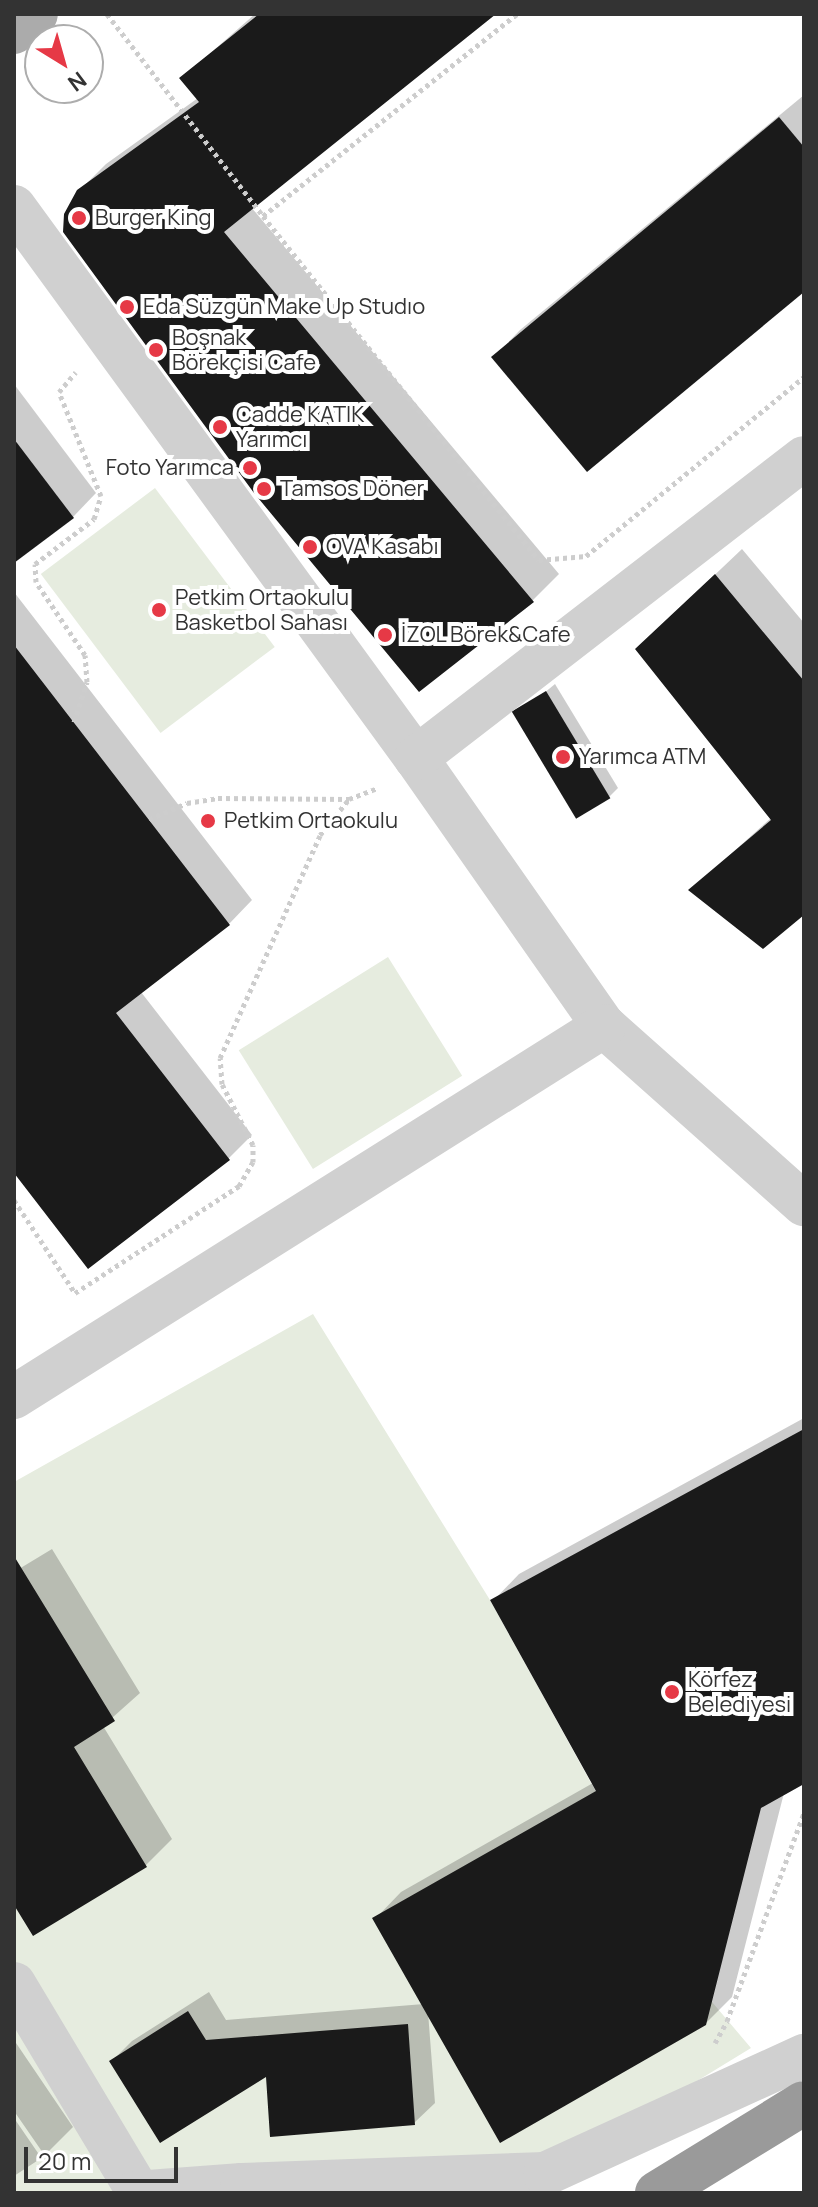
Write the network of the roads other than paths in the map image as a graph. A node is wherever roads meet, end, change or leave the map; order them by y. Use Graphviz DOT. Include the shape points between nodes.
graph roads {
  1 [pos="36,14"];
  2 [pos="14,32"];
  3 [pos="14,207"];
  4 [pos="804,458"];
  5 [pos="416,758"];
  6 [pos="604,1026"];
  7 [pos="804,1204"];
  8 [pos="14,1397"];
  9 [pos="14,1984"];
  10 [pos="804,2056"];
  11 [pos="804,2103"];
  12 [pos="137,2192"];
  13 [pos="657,2193"];
  1 -- 2 [label="main road"];
  3 -- 5 [label="street"];
  4 -- 5 [label="street"];
  5 -- 6 [label="street"];
  6 -- 7 [label="street"];
  6 -- 8 [label="street"];
  9 -- 12 [label="street"];
  10 -- 12 [label="street" via="545,2174"];
  11 -- 13 [label="highway"];
}
